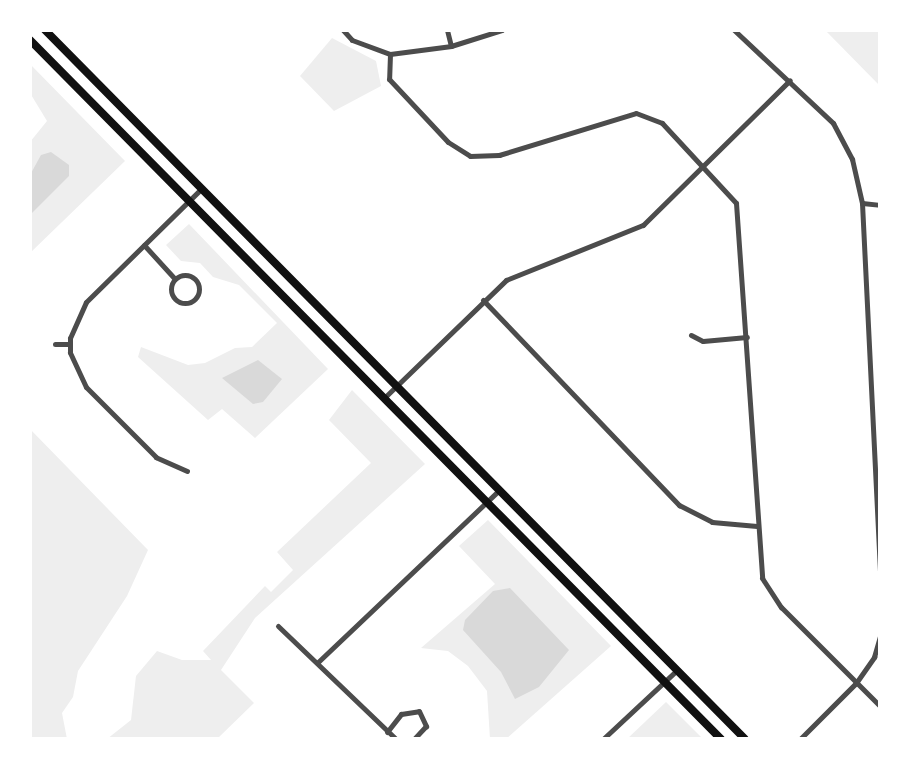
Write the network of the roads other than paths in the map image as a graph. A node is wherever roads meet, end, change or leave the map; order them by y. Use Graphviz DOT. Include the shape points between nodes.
graph roads {
  1 [pos="45,30"];
  2 [pos="343,30"];
  3 [pos="447,30"];
  4 [pos="502,30"];
  5 [pos="734,30"];
  6 [pos="30,40"];
  7 [pos="451,46"];
  8 [pos="390,54"];
  9 [pos="790,80"];
  10 [pos="705,164"];
  11 [pos="201,189"];
  12 [pos="189,201"];
  13 [pos="862,203"];
  14 [pos="880,205"];
  15 [pos="144,245"];
  16 [pos="175,279"];
  17 [pos="483,300"];
  18 [pos="691,335"];
  19 [pos="747,337"];
  20 [pos="55,344"];
  21 [pos="70,344"];
  22 [pos="396,386"];
  23 [pos="384,398"];
  24 [pos="187,471"];
  25 [pos="499,490"];
  26 [pos="487,502"];
  27 [pos="878,515"];
  28 [pos="757,526"];
  29 [pos="880,571"];
  30 [pos="278,626"];
  31 [pos="880,636"];
  32 [pos="318,662"];
  33 [pos="677,670"];
  34 [pos="664,682"];
  35 [pos="856,683"];
  36 [pos="880,706"];
  37 [pos="387,732"];
  38 [pos="396,739"];
  39 [pos="414,739"];
  40 [pos="603,739"];
  41 [pos="721,739"];
  42 [pos="745,739"];
  43 [pos="800,739"];
  1 -- 11 [label="main road"];
  2 -- 8 [label="street" via="352,40"];
  3 -- 7 [label="street"];
  4 -- 7 [label="street"];
  5 -- 9 [label="street"];
  6 -- 12 [label="main road"];
  7 -- 8 [label="street"];
  8 -- 10 [label="street" via="389,79 448,142 470,156 499,155 636,113 662,123"];
  9 -- 10 [label="street"];
  9 -- 13 [label="street" via="833,123 852,159"];
  10 -- 17 [label="street" via="643,225 506,280"];
  10 -- 19 [label="street" via="736,203"];
  11 -- 12 [label="street"];
  11 -- 22 [label="main road"];
  12 -- 15 [label="street"];
  12 -- 23 [label="main road"];
  13 -- 14 [label="street"];
  13 -- 27 [label="street"];
  15 -- 16 [label="street"];
  15 -- 21 [label="street" via="79,310"];
  16 -- 16 [label="street" via="174,297 186,303 195,300 200,287 196,279 187,274"];
  17 -- 22 [label="street"];
  17 -- 28 [label="street" via="679,505 712,522"];
  18 -- 19 [label="street" via="703,342"];
  19 -- 28 [label="street"];
  20 -- 21 [label="street"];
  21 -- 24 [label="street" via="86,387 156,457"];
  22 -- 23 [label="street"];
  22 -- 25 [label="main road"];
  23 -- 26 [label="main road"];
  25 -- 26 [label="street"];
  25 -- 33 [label="main road"];
  26 -- 32 [label="street"];
  26 -- 34 [label="main road"];
  27 -- 29 [label="street"];
  28 -- 35 [label="street" via="762,578 781,607"];
  30 -- 32 [label="street"];
  31 -- 35 [label="street" via="874,657"];
  32 -- 37 [label="street"];
  33 -- 34 [label="street"];
  33 -- 42 [label="main road"];
  34 -- 40 [label="street"];
  34 -- 41 [label="main road"];
  35 -- 36 [label="street"];
  35 -- 43 [label="street"];
  37 -- 38 [label="street"];
  37 -- 39 [label="street" via="401,714 419,711 426,726"];
}
